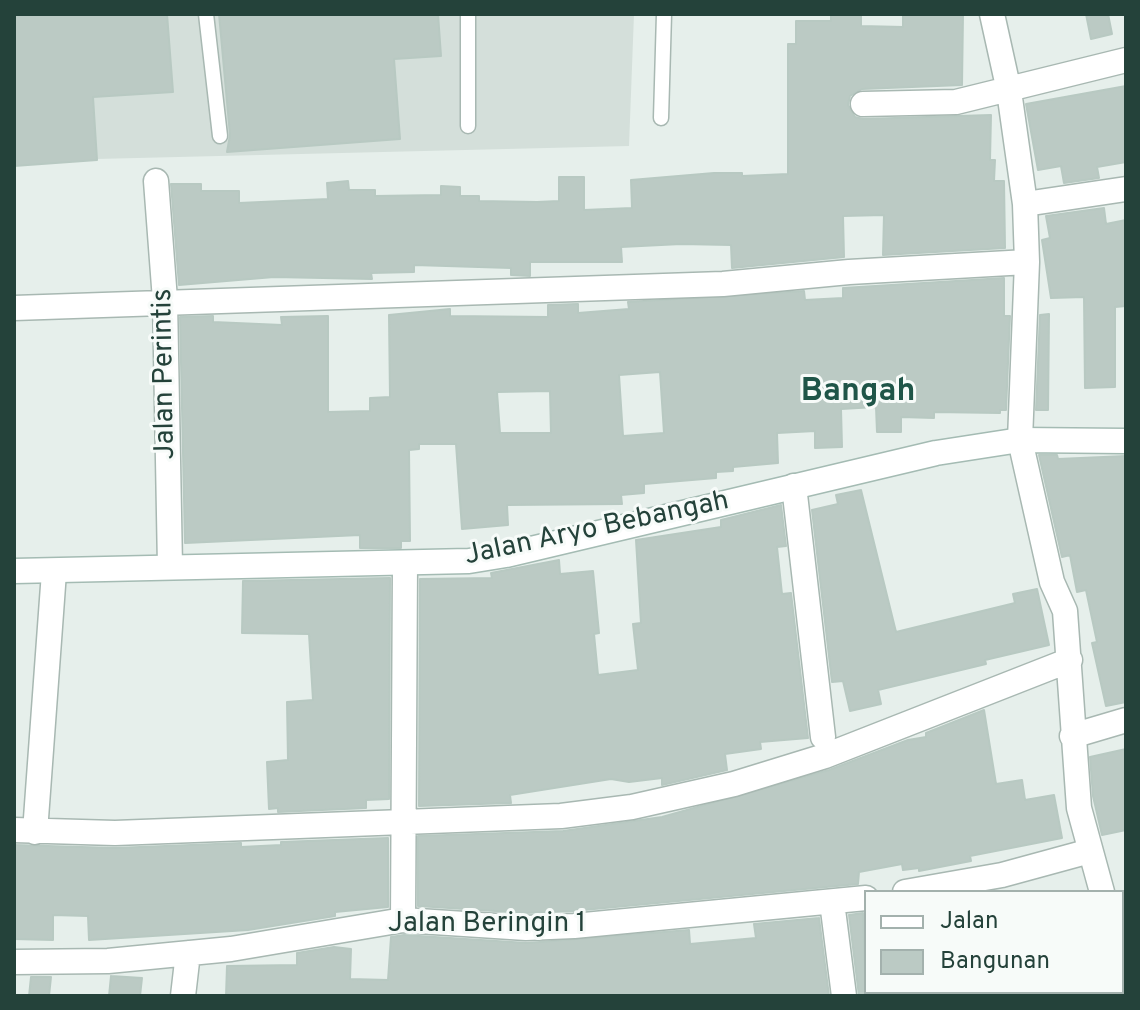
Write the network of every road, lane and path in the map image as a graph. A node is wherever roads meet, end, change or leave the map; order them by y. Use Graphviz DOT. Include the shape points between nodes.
graph roads {
  1 [pos="206,14"];
  2 [pos="468,14"];
  3 [pos="664,14"];
  4 [pos="992,14"];
  5 [pos="1126,60"];
  6 [pos="1009,91"];
  7 [pos="863,104"];
  8 [pos="661,118"];
  9 [pos="468,126"];
  10 [pos="220,136"];
  11 [pos="156,181"];
  12 [pos="1126,189"];
  13 [pos="1025,204"];
  14 [pos="1027,262"];
  15 [pos="165,300"];
  16 [pos="14,308"];
  17 [pos="1020,440"];
  18 [pos="1126,441"];
  19 [pos="794,486"];
  20 [pos="405,564"];
  21 [pos="170,567"];
  22 [pos="14,571"];
  23 [pos="54,572"];
  24 [pos="1070,660"];
  25 [pos="1126,720"];
  26 [pos="1072,736"];
  27 [pos="823,737"];
  28 [pos="402,821"];
  29 [pos="24,831"];
  30 [pos="1090,851"];
  31 [pos="955,888"];
  32 [pos="930,890"];
  33 [pos="1101,890"];
  34 [pos="864,898"];
  35 [pos="832,902"];
  36 [pos="403,920"];
  37 [pos="188,953"];
  38 [pos="14,962"];
  39 [pos="183,996"];
  40 [pos="844,996"];
  1 -- 10 [label="lane"];
  2 -- 9 [label="lane"];
  3 -- 8 [label="lane"];
  4 -- 6 [label="street"];
  5 -- 6 [label="street"];
  6 -- 7 [label="street" via="956,102"];
  6 -- 13 [label="street"];
  11 -- 15 [label="street, Jalan Perintis"];
  12 -- 13 [label="street"];
  13 -- 14 [label="street"];
  14 -- 15 [label="street" via="723,284"];
  14 -- 17 [label="street"];
  15 -- 16 [label="street"];
  15 -- 21 [label="street, Jalan Perintis"];
  17 -- 18 [label="street, Jalan Aryo Bebangah"];
  17 -- 19 [label="street, Jalan Aryo Bebangah"];
  17 -- 24 [label="street" via="1052,582 1065,611"];
  19 -- 20 [label="street, Jalan Aryo Bebangah" via="506,555"];
  19 -- 27 [label="street"];
  20 -- 21 [label="street, Jalan Aryo Bebangah"];
  20 -- 28 [label="street"];
  21 -- 23 [label="street, Jalan Aryo Bebangah"];
  22 -- 23 [label="street, Jalan Aryo Bebangah"];
  23 -- 29 [label="street"];
  24 -- 26 [label="street"];
  24 -- 28 [label="street" via="825,756 734,784 598,813"];
  25 -- 26 [label="street"];
  26 -- 30 [label="street" via="1079,808"];
  28 -- 29 [label="street" via="115,833"];
  28 -- 36 [label="street"];
  30 -- 31 [label="street"];
  30 -- 33 [label="street"];
  31 -- 32 [label="street"];
  34 -- 35 [label="street, Jalan Beringin 1"];
  35 -- 36 [label="street, Jalan Beringin 1" via="526,928"];
  35 -- 40 [label="street"];
  36 -- 37 [label="street, Jalan Beringin 1" via="282,943"];
  37 -- 38 [label="street, Jalan Beringin 1"];
  37 -- 39 [label="street"];
}
